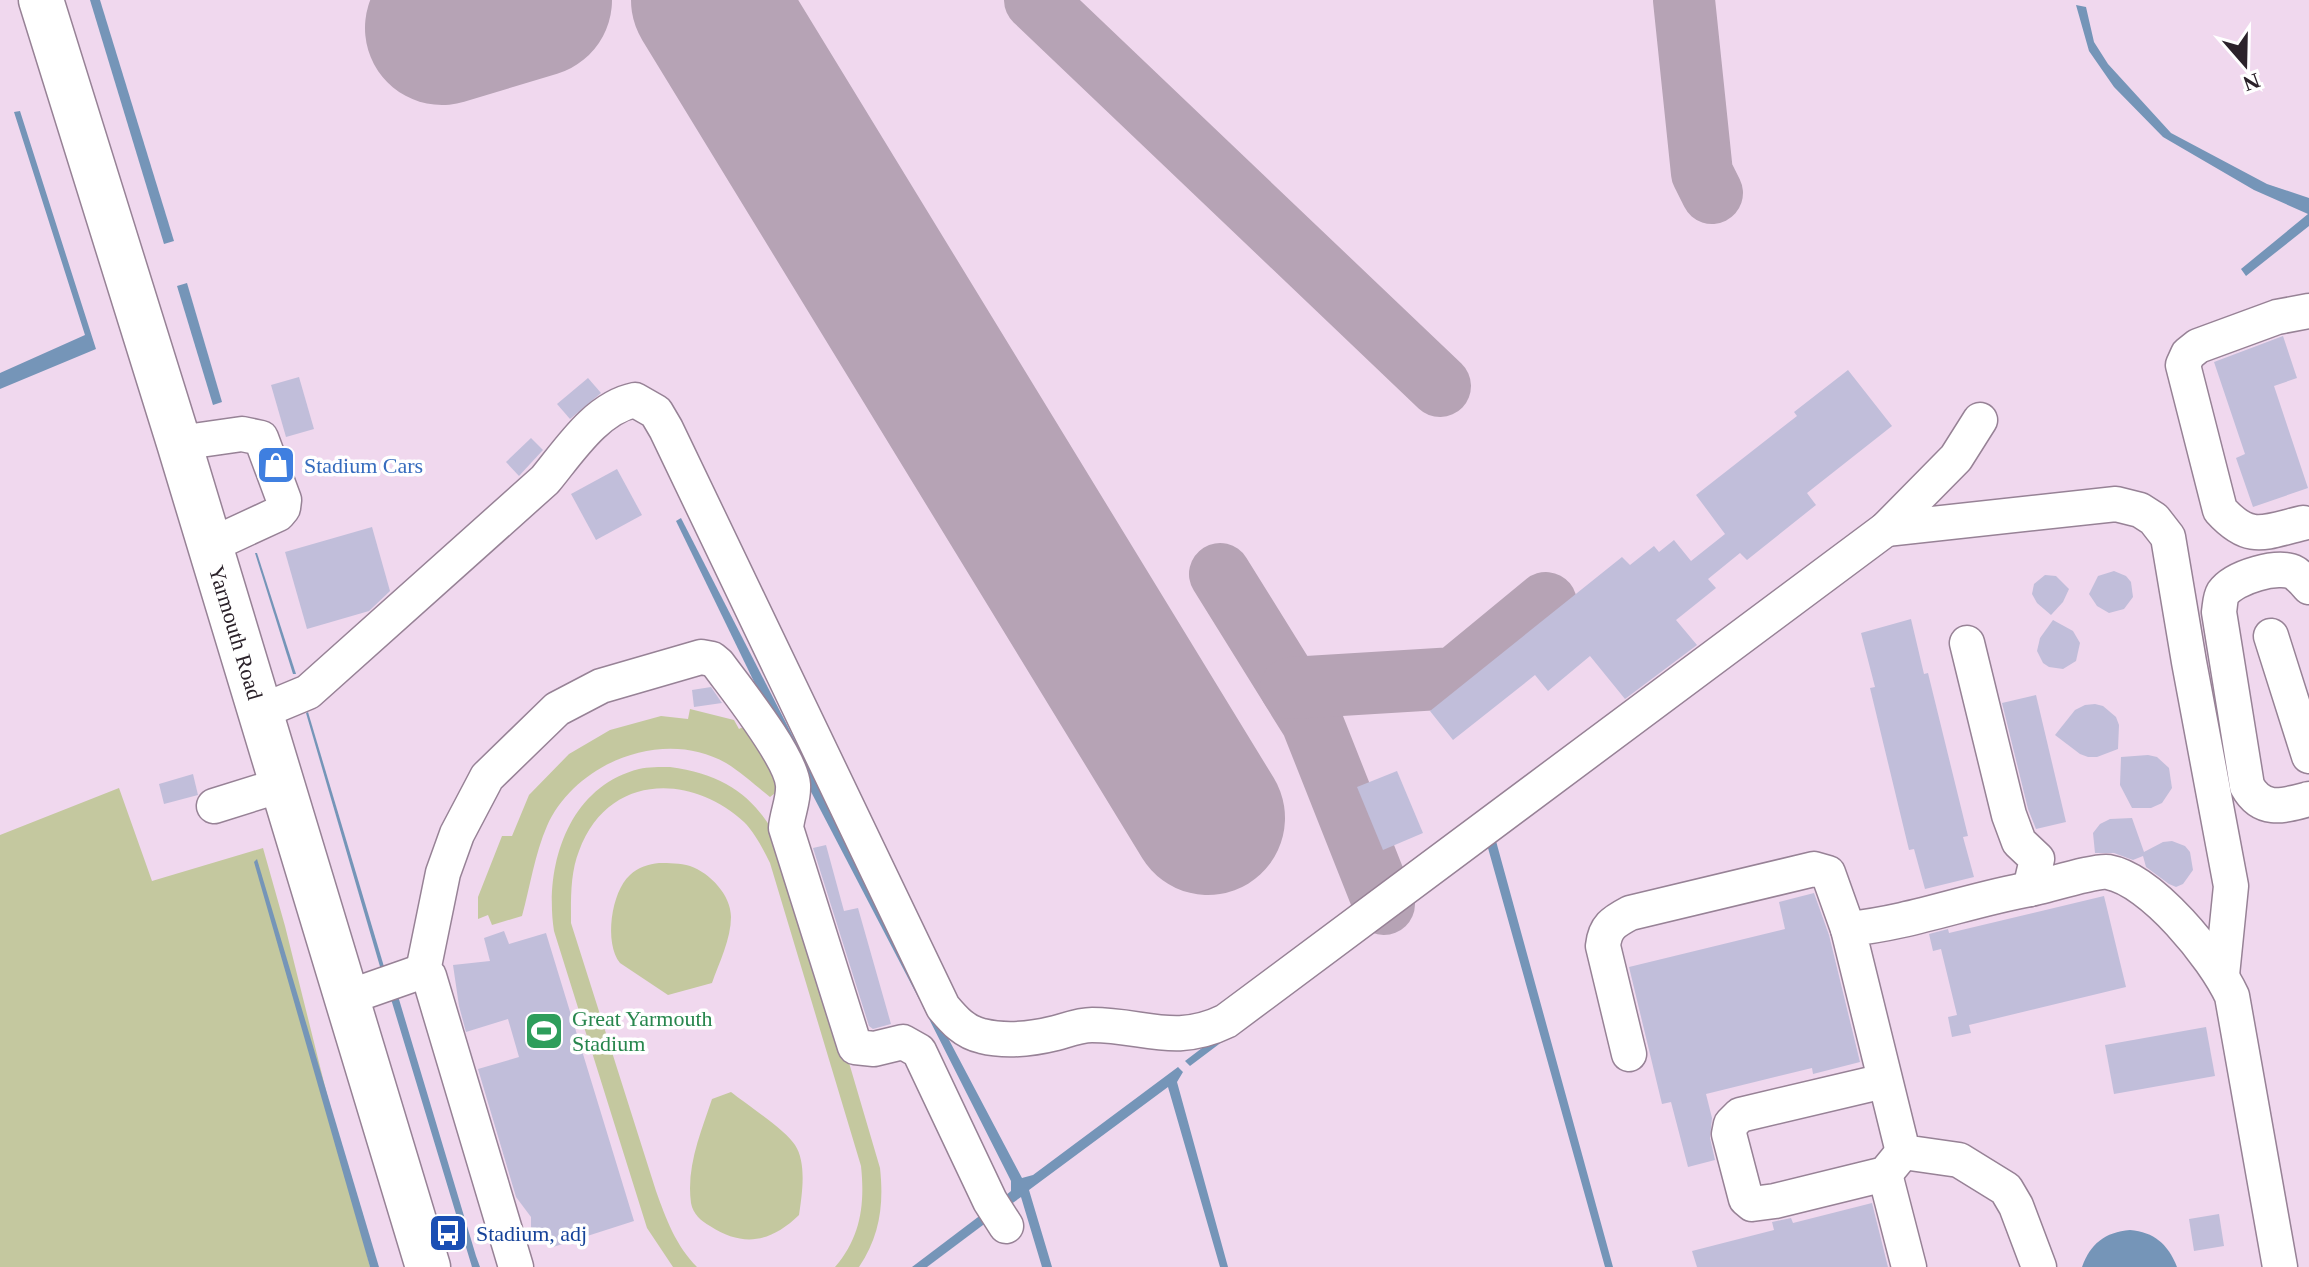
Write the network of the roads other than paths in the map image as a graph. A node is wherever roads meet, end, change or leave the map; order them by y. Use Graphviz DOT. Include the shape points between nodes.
graph roads {
  1 [pos="41,0"];
  2 [pos="2309,311"];
  3 [pos="1980,420"];
  4 [pos="179,443"];
  5 [pos="2307,524"];
  6 [pos="1886,529"];
  7 [pos="209,546"];
  8 [pos="2309,587"];
  9 [pos="2271,636"];
  10 [pos="1967,643"];
  11 [pos="260,712"];
  12 [pos="2309,756"];
  13 [pos="281,785"];
  14 [pos="2309,799"];
  15 [pos="214,806"];
  16 [pos="2030,889"];
  17 [pos="1848,929"];
  18 [pos="423,971"];
  19 [pos="2222,975"];
  20 [pos="346,998"];
  21 [pos="1629,1054"];
  22 [pos="1884,1081"];
  23 [pos="1894,1163"];
  24 [pos="1006,1226"];
  25 [pos="428,1267"];
  26 [pos="516,1267"];
  27 [pos="1909,1267"];
  28 [pos="2039,1267"];
  29 [pos="2280,1267"];
  1 -- 4 [label="main road, Yarmouth Road"];
  2 -- 5 [label="lane" via="2198,346 2183,365 2220,510 2236,528 2258,533"];
  3 -- 6 [label="lane" via="1956,458"];
  4 -- 7 [label="main road, Yarmouth Road"];
  4 -- 7 [label="lane" via="254,434 261,438 284,500 278,514"];
  6 -- 11 [label="lane" via="1226,1021 1183,1035 1088,1025 1036,1038 1003,1039 979,1036 943,1007 666,429 656,412 635,400 620,403 600,418 545,480 308,692"];
  6 -- 19 [label="lane" via="2116,504 2140,510 2168,537 2231,886"];
  7 -- 11 [label="main road, Yarmouth Road"];
  8 -- 14 [label="lane" via="2283,570 2245,577 2222,595 2219,612 2247,786 2254,798 2269,806"];
  9 -- 12 [label="lane"];
  10 -- 16 [label="lane" via="2009,815 2019,842 2037,859"];
  11 -- 13 [label="main road, Yarmouth Road"];
  13 -- 15 [label="lane"];
  13 -- 20 [label="main road, Yarmouth Road"];
  16 -- 17 [label="lane"];
  16 -- 19 [label="lane" via="2107,871 2145,888"];
  17 -- 21 [label="lane" via="1828,873 1814,869 1614,921 1605,931 1603,946"];
  17 -- 22 [label="lane"];
  18 -- 20 [label="lane"];
  18 -- 24 [label="lane" via="443,873 487,777 557,709 601,686 692,659 712,659 791,773 786,828 855,1047 903,1042 919,1051"];
  18 -- 26 [label="lane" via="433,985"];
  19 -- 29 [label="lane" via="2232,996"];
  20 -- 25 [label="main road, Yarmouth Road"];
  22 -- 23 [label="lane"];
  22 -- 23 [label="lane" via="1740,1115 1729,1134 1746,1199 1752,1204"];
  23 -- 27 [label="lane"];
  23 -- 28 [label="lane" via="1959,1160 2006,1189"];
}
